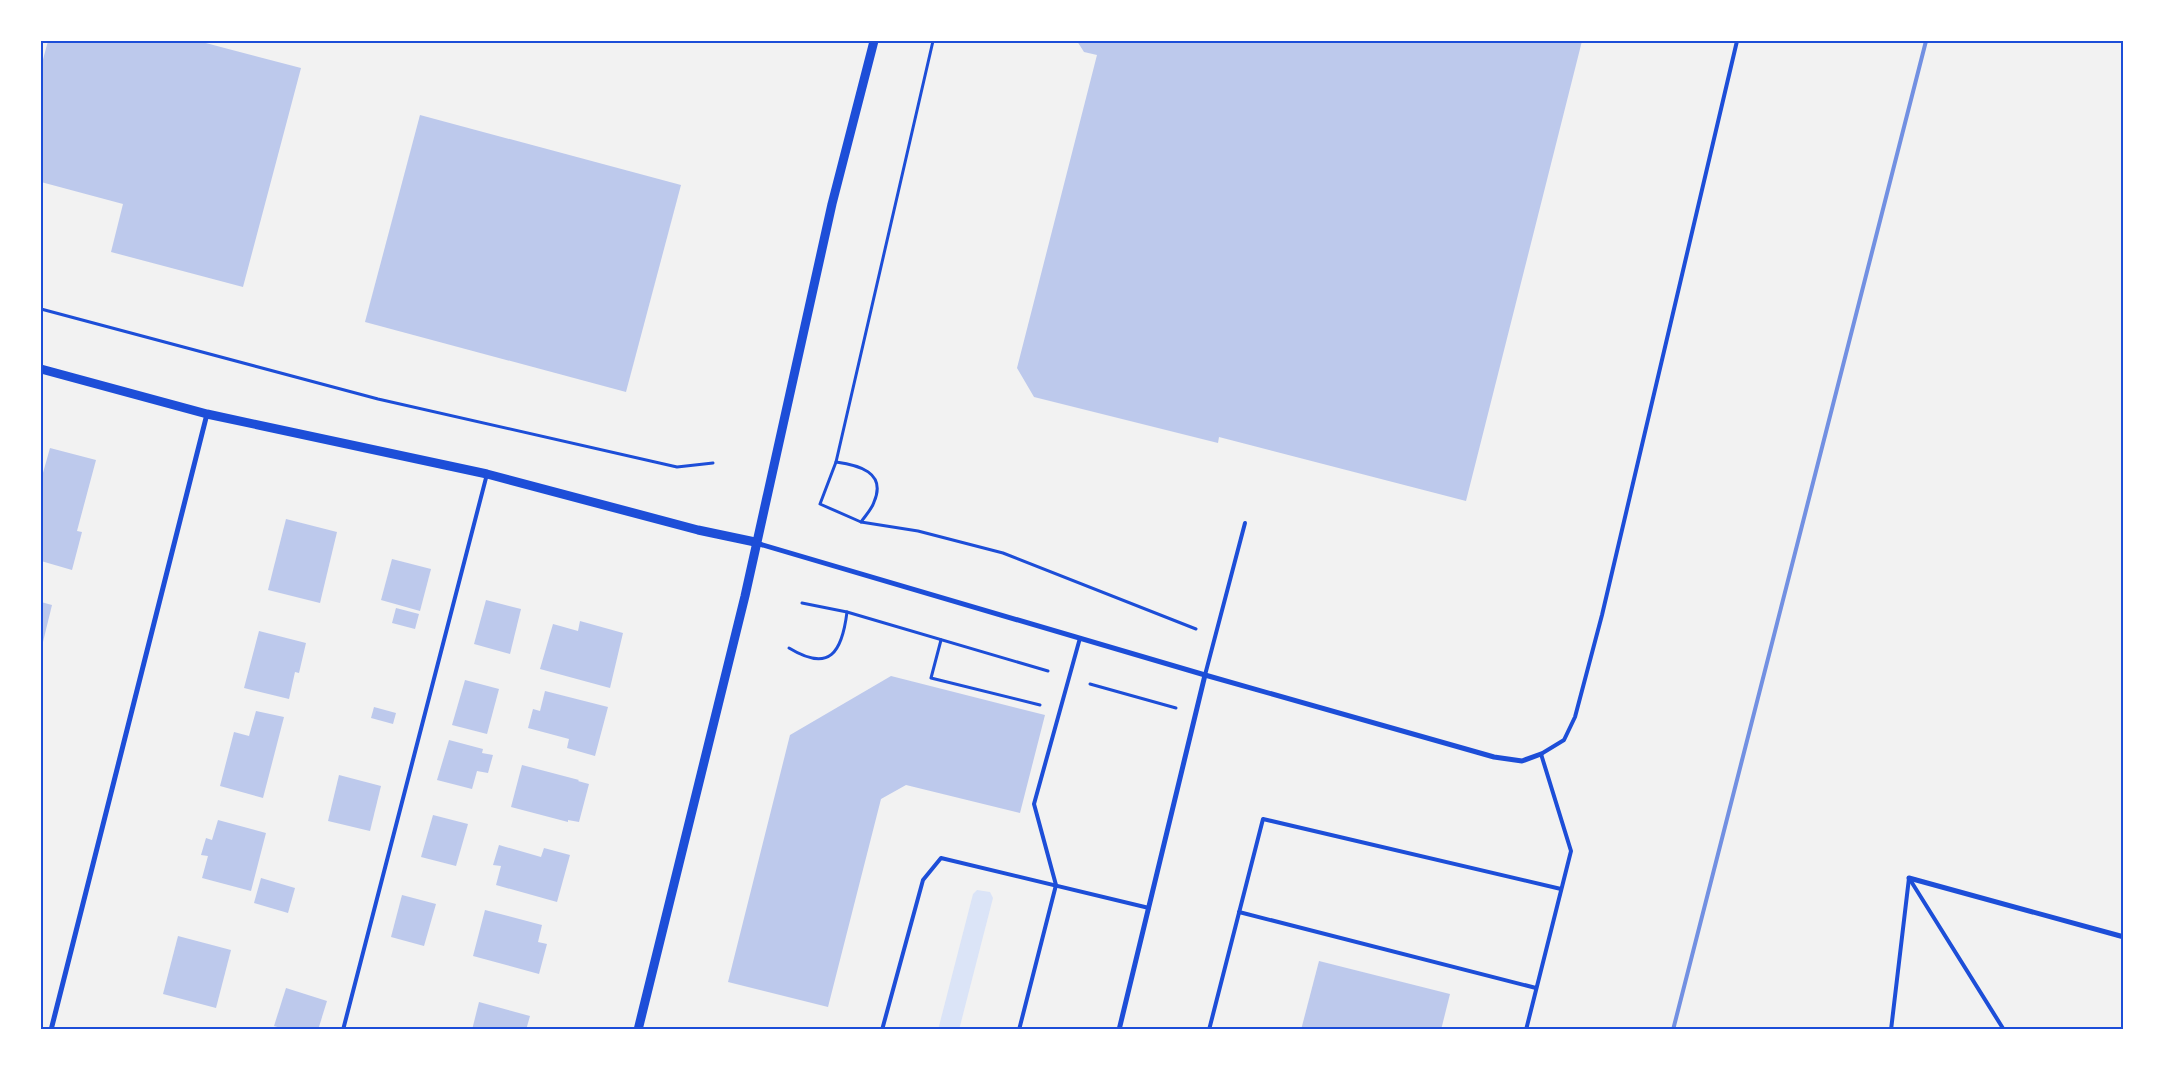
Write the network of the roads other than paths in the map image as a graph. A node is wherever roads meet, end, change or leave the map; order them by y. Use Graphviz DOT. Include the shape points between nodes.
graph roads {
  1 [pos="874,41"];
  2 [pos="1737,41"];
  3 [pos="41,369"];
  4 [pos="207,414"];
  5 [pos="487,474"];
  6 [pos="1245,523"];
  7 [pos="755,542"];
  8 [pos="1080,638"];
  9 [pos="1205,675"];
  10 [pos="1541,754"];
  11 [pos="1909,878"];
  12 [pos="1056,885"];
  13 [pos="1561,889"];
  14 [pos="1149,908"];
  15 [pos="1239,912"];
  16 [pos="2124,937"];
  17 [pos="1536,988"];
  18 [pos="51,1030"];
  19 [pos="343,1030"];
  20 [pos="638,1030"];
  21 [pos="882,1030"];
  22 [pos="1020,1030"];
  23 [pos="1119,1030"];
  24 [pos="1209,1030"];
  25 [pos="1526,1030"];
  26 [pos="1891,1030"];
  27 [pos="2004,1030"];
  1 -- 7 [label="street" via="832,204"];
  2 -- 10 [label="lane" via="1576,717 1564,740"];
  3 -- 4 [label="street"];
  4 -- 5 [label="street"];
  4 -- 18 [label="street"];
  5 -- 7 [label="street"];
  5 -- 19 [label="lane"];
  6 -- 9 [label="lane"];
  7 -- 8 [label="street"];
  7 -- 20 [label="street" via="745,596"];
  8 -- 9 [label="street"];
  8 -- 12 [label="lane" via="1034,804"];
  9 -- 10 [label="street" via="1494,757 1522,761"];
  9 -- 14 [label="street"];
  10 -- 13 [label="lane" via="1571,851"];
  11 -- 16 [label="street"];
  11 -- 26 [label="lane"];
  11 -- 27 [label="lane"];
  12 -- 14 [label="lane"];
  12 -- 21 [label="lane" via="940,858 924,880"];
  12 -- 22 [label="lane"];
  13 -- 15 [label="lane" via="1263,818"];
  13 -- 17 [label="lane"];
  14 -- 23 [label="street"];
  15 -- 17 [label="lane"];
  15 -- 24 [label="lane"];
  17 -- 25 [label="lane"];
}
